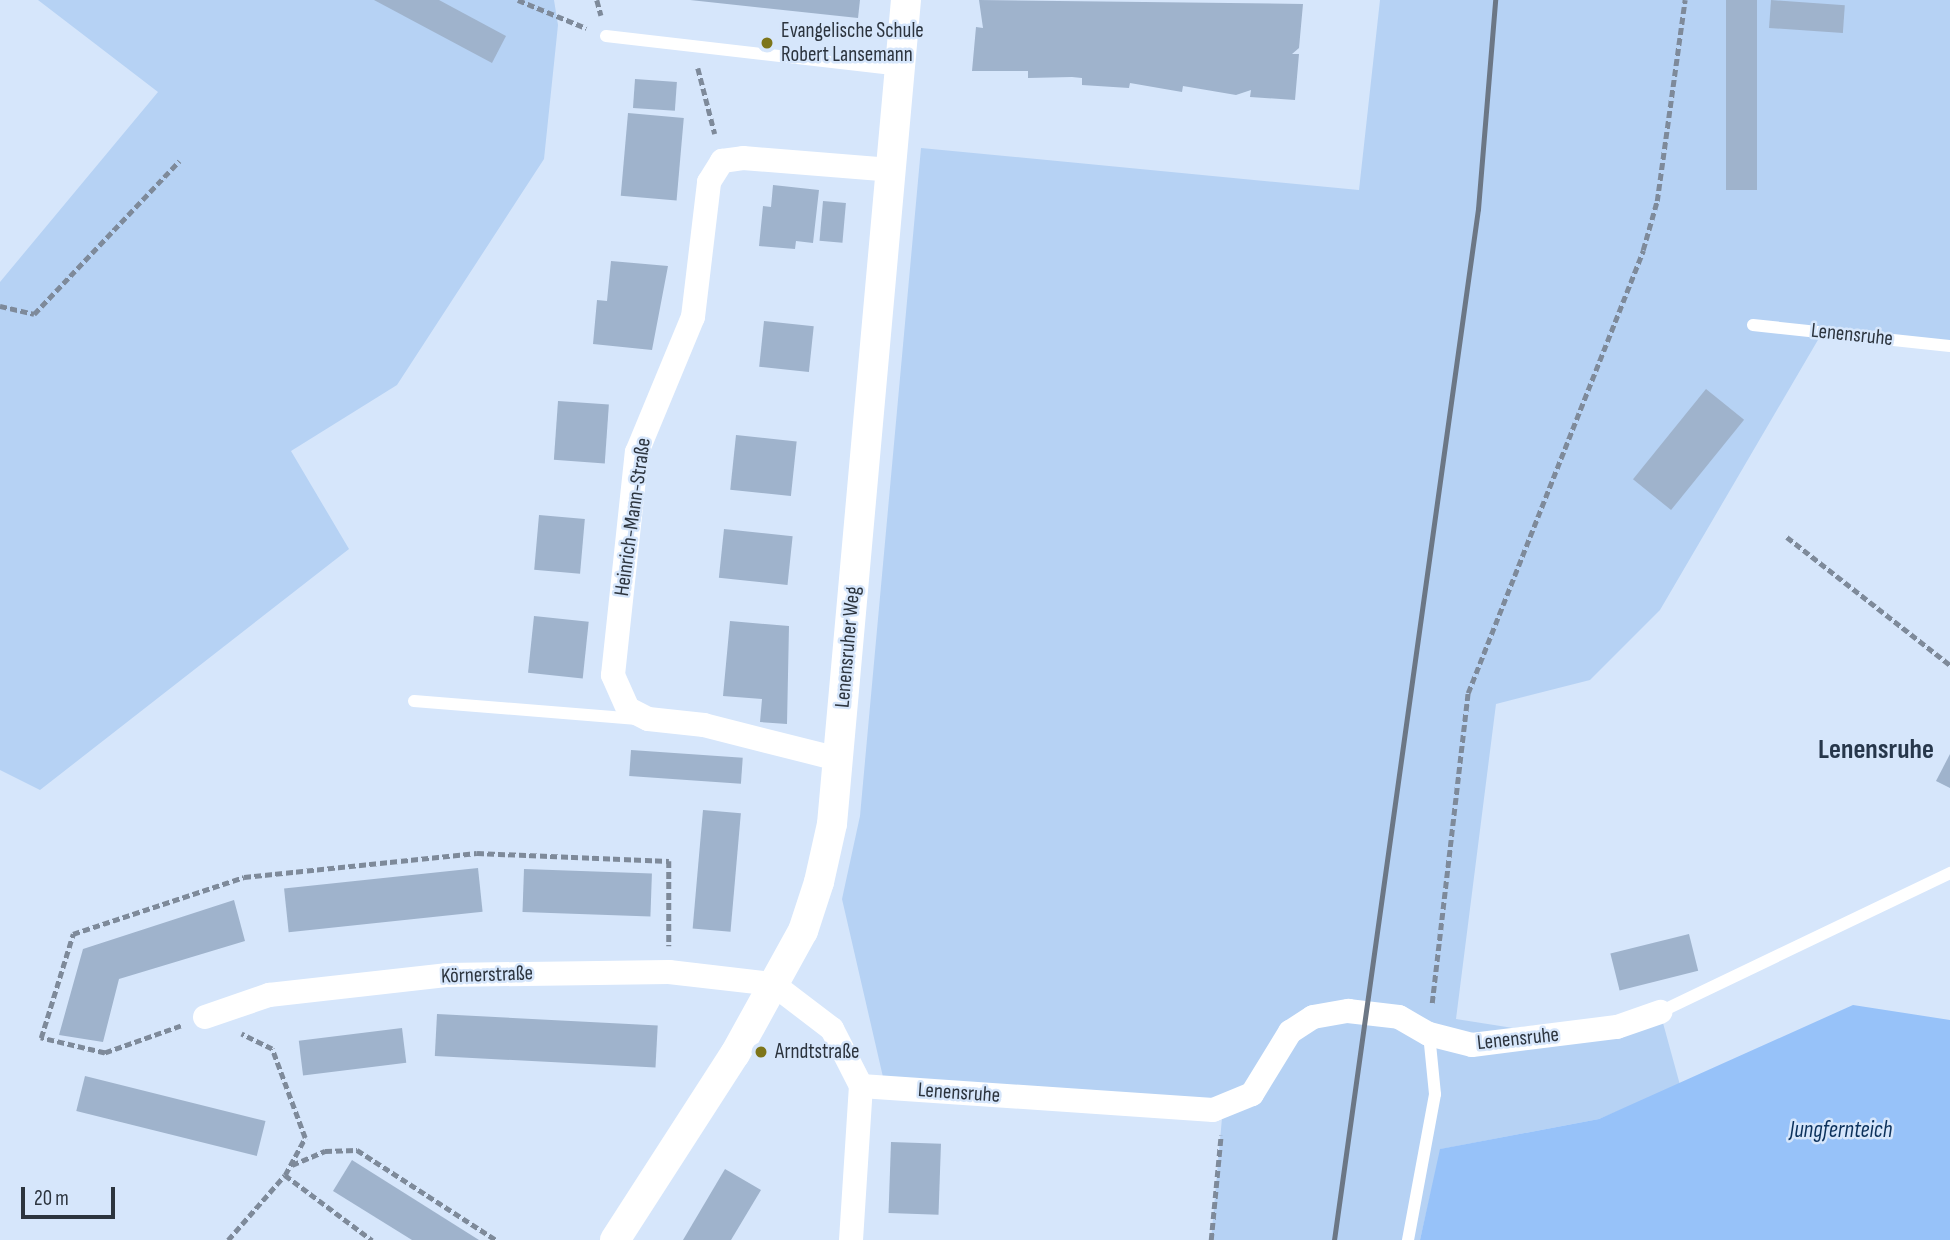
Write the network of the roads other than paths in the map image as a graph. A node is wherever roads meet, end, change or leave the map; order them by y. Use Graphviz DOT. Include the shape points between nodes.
graph roads {
  1 [pos="906,0"];
  2 [pos="607,36"];
  3 [pos="900,71"];
  4 [pos="891,170"];
  5 [pos="1753,325"];
  6 [pos="1950,346"];
  7 [pos="414,701"];
  8 [pos="648,719"];
  9 [pos="838,759"];
  10 [pos="1950,873"];
  11 [pos="773,984"];
  12 [pos="1660,1012"];
  13 [pos="205,1017"];
  14 [pos="1429,1034"];
  15 [pos="861,1086"];
  16 [pos="615,1240"];
  17 [pos="851,1240"];
  18 [pos="1408,1240"];
  1 -- 3 [label="street, Lenensruher Weg"];
  2 -- 3 [label="lane" via="694,50 785,54"];
  3 -- 4 [label="street, Lenensruher Weg"];
  4 -- 8 [label="street, Heinrich-Mann-Straße" via="722,161 706,197 693,317 653,404 629,510 613,675 628,709"];
  4 -- 9 [label="street, Lenensruher Weg"];
  5 -- 6 [label="lane, Lenensruhe"];
  7 -- 8 [label="lane"];
  8 -- 9 [label="street" via="705,725"];
  9 -- 11 [label="street, Lenensruher Weg" via="819,883 803,931"];
  10 -- 12 [label="lane, Lenensruhe"];
  11 -- 13 [label="street, Körnerstraße" via="668,972 446,975 269,995"];
  11 -- 15 [label="street" via="832,1030"];
  11 -- 16 [label="street, Lenensruher Weg" via="681,1143"];
  12 -- 14 [label="street, Lenensruhe" via="1618,1027 1472,1045"];
  14 -- 15 [label="street, Lenensruhe" via="1399,1017 1348,1011 1313,1017 1290,1032 1252,1094 1224,1107"];
  14 -- 18 [label="lane" via="1436,1094"];
  15 -- 17 [label="street"];
}
